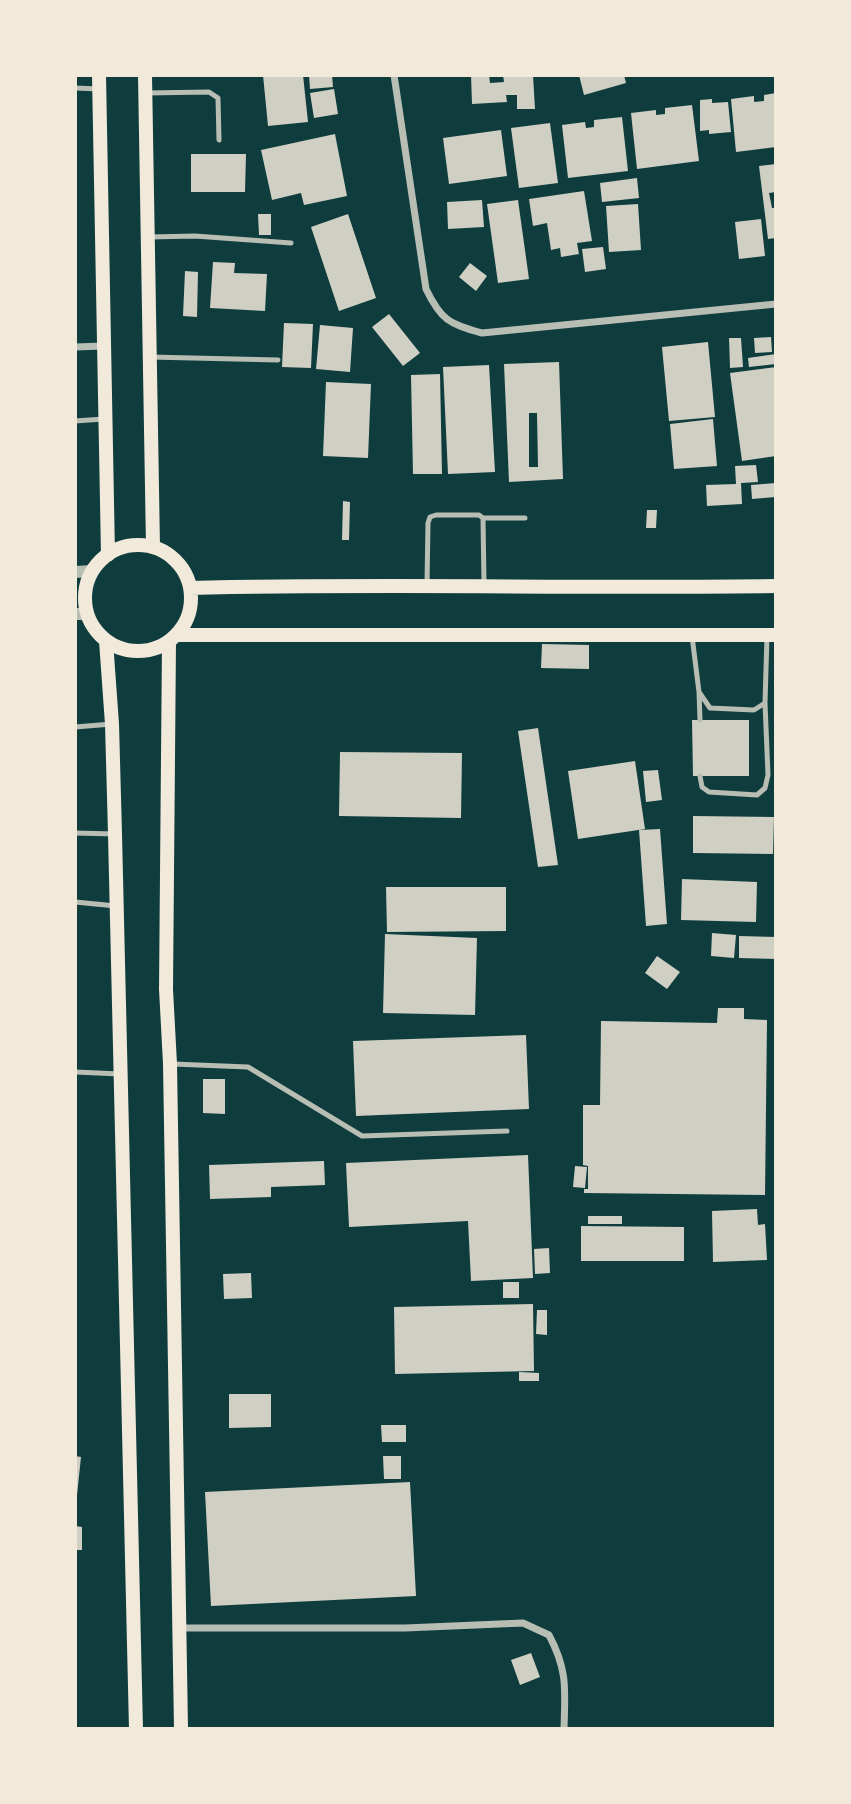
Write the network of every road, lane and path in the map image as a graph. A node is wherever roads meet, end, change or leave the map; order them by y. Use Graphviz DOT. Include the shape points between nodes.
graph roads {
  1 [pos="145,75"];
  2 [pos="394,75"];
  3 [pos="99,82"];
  4 [pos="75,88"];
  5 [pos="146,93"];
  6 [pos="219,140"];
  7 [pos="149,237"];
  8 [pos="291,243"];
  9 [pos="776,304"];
  10 [pos="75,346"];
  11 [pos="104,346"];
  12 [pos="150,357"];
  13 [pos="278,360"];
  14 [pos="104,419"];
  15 [pos="75,421"];
  16 [pos="483,518"];
  17 [pos="525,518"];
  18 [pos="153,547"];
  19 [pos="108,555"];
  20 [pos="75,572"];
  21 [pos="93,572"];
  22 [pos="427,586"];
  23 [pos="484,586"];
  24 [pos="776,586"];
  25 [pos="190,588"];
  26 [pos="82,614"];
  27 [pos="772,635"];
  28 [pos="692,636"];
  29 [pos="173,638"];
  30 [pos="106,640"];
  31 [pos="699,692"];
  32 [pos="765,703"];
  33 [pos="700,720"];
  34 [pos="112,724"];
  35 [pos="75,727"];
  36 [pos="700,776"];
  37 [pos="75,833"];
  38 [pos="115,834"];
  39 [pos="75,902"];
  40 [pos="116,906"];
  41 [pos="170,1064"];
  42 [pos="75,1072"];
  43 [pos="120,1074"];
  44 [pos="507,1131"];
  45 [pos="181,1628"];
  46 [pos="136,1729"];
  47 [pos="181,1729"];
  48 [pos="564,1729"];
  1 -- 5 [label="main road"];
  2 -- 9 [label="street" via="426,289 437,311 457,326 482,333"];
  3 -- 4 [label="lane"];
  3 -- 11 [label="main road"];
  5 -- 6 [label="lane" via="215,94"];
  5 -- 7 [label="main road"];
  7 -- 8 [label="lane"];
  7 -- 12 [label="main road"];
  10 -- 11 [label="street"];
  11 -- 14 [label="main road"];
  12 -- 13 [label="lane"];
  12 -- 18 [label="main road"];
  14 -- 15 [label="lane"];
  14 -- 19 [label="main road"];
  16 -- 17 [label="lane"];
  16 -- 22 [label="lane" via="430,517"];
  16 -- 23 [label="lane"];
  18 -- 19 [label="main road" via="130,546"];
  18 -- 25 [label="main road" via="183,570"];
  19 -- 21 [label="main road"];
  20 -- 21 [label="street"];
  21 -- 26 [label="main road"];
  22 -- 23 [label="main road"];
  22 -- 25 [label="main road"];
  23 -- 24 [label="main road"];
  25 -- 29 [label="main road" via="186,621"];
  26 -- 30 [label="main road"];
  27 -- 28 [label="main road"];
  27 -- 32 [label="lane"];
  28 -- 29 [label="main road"];
  28 -- 31 [label="lane"];
  29 -- 30 [label="main road" via="149,651 126,650"];
  29 -- 41 [label="main road" via="166,989"];
  30 -- 34 [label="main road"];
  31 -- 32 [label="lane" via="710,708 754,710"];
  31 -- 33 [label="lane"];
  32 -- 36 [label="lane" via="765,788 757,795 709,792 702,787"];
  34 -- 35 [label="lane"];
  34 -- 38 [label="main road"];
  37 -- 38 [label="lane"];
  38 -- 40 [label="main road"];
  39 -- 40 [label="lane"];
  40 -- 43 [label="main road"];
  41 -- 44 [label="lane" via="248,1067 362,1136"];
  41 -- 45 [label="main road"];
  42 -- 43 [label="lane"];
  43 -- 46 [label="main road"];
  45 -- 47 [label="main road"];
  45 -- 48 [label="street" via="523,1623 549,1634 561,1660"];
}
